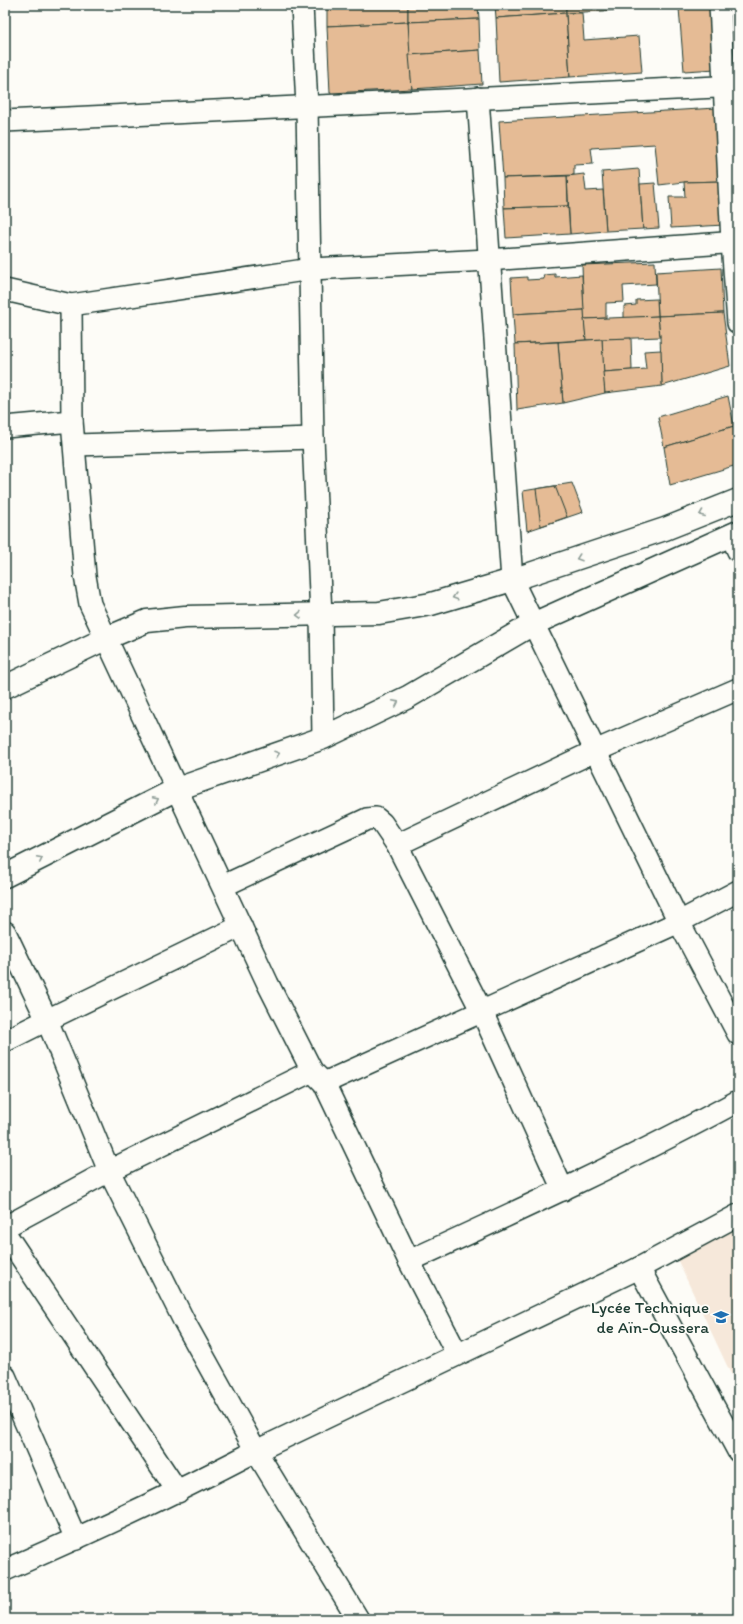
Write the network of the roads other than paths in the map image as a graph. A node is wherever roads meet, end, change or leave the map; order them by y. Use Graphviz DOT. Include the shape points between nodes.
graph roads {
  1 [pos="302,5"];
  2 [pos="720,5"];
  3 [pos="731,86"];
  4 [pos="478,98"];
  5 [pos="307,107"];
  6 [pos="5,121"];
  7 [pos="735,242"];
  8 [pos="488,260"];
  9 [pos="311,269"];
  10 [pos="5,290"];
  11 [pos="71,305"];
  12 [pos="738,322"];
  13 [pos="72,421"];
  14 [pos="5,427"];
  15 [pos="313,438"];
  16 [pos="75,445"];
  17 [pos="738,500"];
  18 [pos="736,539"];
  19 [pos="512,580"];
  20 [pos="321,615"];
  21 [pos="533,624"];
  22 [pos="107,638"];
  23 [pos="5,687"];
  24 [pos="738,689"];
  25 [pos="323,738"];
  26 [pos="595,751"];
  27 [pos="177,789"];
  28 [pos="397,845"];
  29 [pos="5,876"];
  30 [pos="223,886"];
  31 [pos="738,891"];
  32 [pos="679,922"];
  33 [pos="241,926"];
  34 [pos="5,932"];
  35 [pos="482,1012"];
  36 [pos="47,1020"];
  37 [pos="738,1034"];
  38 [pos="5,1042"];
  39 [pos="318,1077"];
  40 [pos="738,1101"];
  41 [pos="109,1171"];
  42 [pos="563,1190"];
  43 [pos="738,1215"];
  44 [pos="5,1227"];
  45 [pos="5,1233"];
  46 [pos="409,1261"];
  47 [pos="639,1268"];
  48 [pos="457,1354"];
  49 [pos="5,1376"];
  50 [pos="9,1397"];
  51 [pos="256,1451"];
  52 [pos="738,1451"];
  53 [pos="178,1492"];
  54 [pos="76,1539"];
  55 [pos="5,1570"];
  56 [pos="358,1619"];
  1 -- 5 [label="street"];
  2 -- 3 [label="street"];
  3 -- 4 [label="street"];
  3 -- 7 [label="street"];
  4 -- 5 [label="street"];
  4 -- 8 [label="street"];
  5 -- 6 [label="street"];
  5 -- 9 [label="street"];
  7 -- 8 [label="street"];
  7 -- 12 [label="street"];
  8 -- 9 [label="street"];
  8 -- 19 [label="street"];
  9 -- 11 [label="street"];
  9 -- 15 [label="street"];
  10 -- 11 [label="street"];
  11 -- 13 [label="street"];
  13 -- 14 [label="street"];
  13 -- 16 [label="street"];
  15 -- 16 [label="street"];
  15 -- 20 [label="street"];
  16 -- 22 [label="street" via="85,576 90,604"];
  17 -- 19 [label="street, one-way" via="666,529"];
  18 -- 21 [label="street"];
  19 -- 20 [label="street, one-way" via="430,604 379,613"];
  19 -- 21 [label="street"];
  20 -- 22 [label="street, one-way" via="160,619 147,621"];
  20 -- 25 [label="street"];
  25 -- 21 [label="street, one-way" via="408,697"];
  21 -- 26 [label="street"];
  22 -- 23 [label="street"];
  22 -- 27 [label="street"];
  24 -- 26 [label="street"];
  27 -- 25 [label="street, one-way"];
  26 -- 28 [label="street"];
  26 -- 32 [label="street"];
  29 -- 27 [label="street, one-way"];
  27 -- 30 [label="street"];
  28 -- 30 [label="street" via="382,823 376,818 367,818"];
  28 -- 35 [label="street"];
  30 -- 33 [label="street"];
  31 -- 32 [label="street"];
  32 -- 35 [label="street"];
  32 -- 37 [label="street"];
  33 -- 36 [label="street"];
  33 -- 39 [label="street" via="268,984"];
  34 -- 36 [label="street"];
  35 -- 39 [label="street"];
  35 -- 42 [label="street"];
  36 -- 38 [label="street"];
  36 -- 41 [label="street"];
  39 -- 41 [label="street"];
  39 -- 46 [label="street"];
  40 -- 42 [label="street" via="664,1141"];
  41 -- 44 [label="street"];
  41 -- 51 [label="street" via="184,1321"];
  42 -- 46 [label="street"];
  43 -- 47 [label="street"];
  45 -- 53 [label="street"];
  46 -- 48 [label="street"];
  47 -- 48 [label="street"];
  47 -- 52 [label="street"];
  48 -- 51 [label="street"];
  49 -- 50 [label="street"];
  50 -- 54 [label="street"];
  51 -- 53 [label="street"];
  51 -- 56 [label="street"];
  53 -- 54 [label="street"];
  54 -- 55 [label="street"];
}
